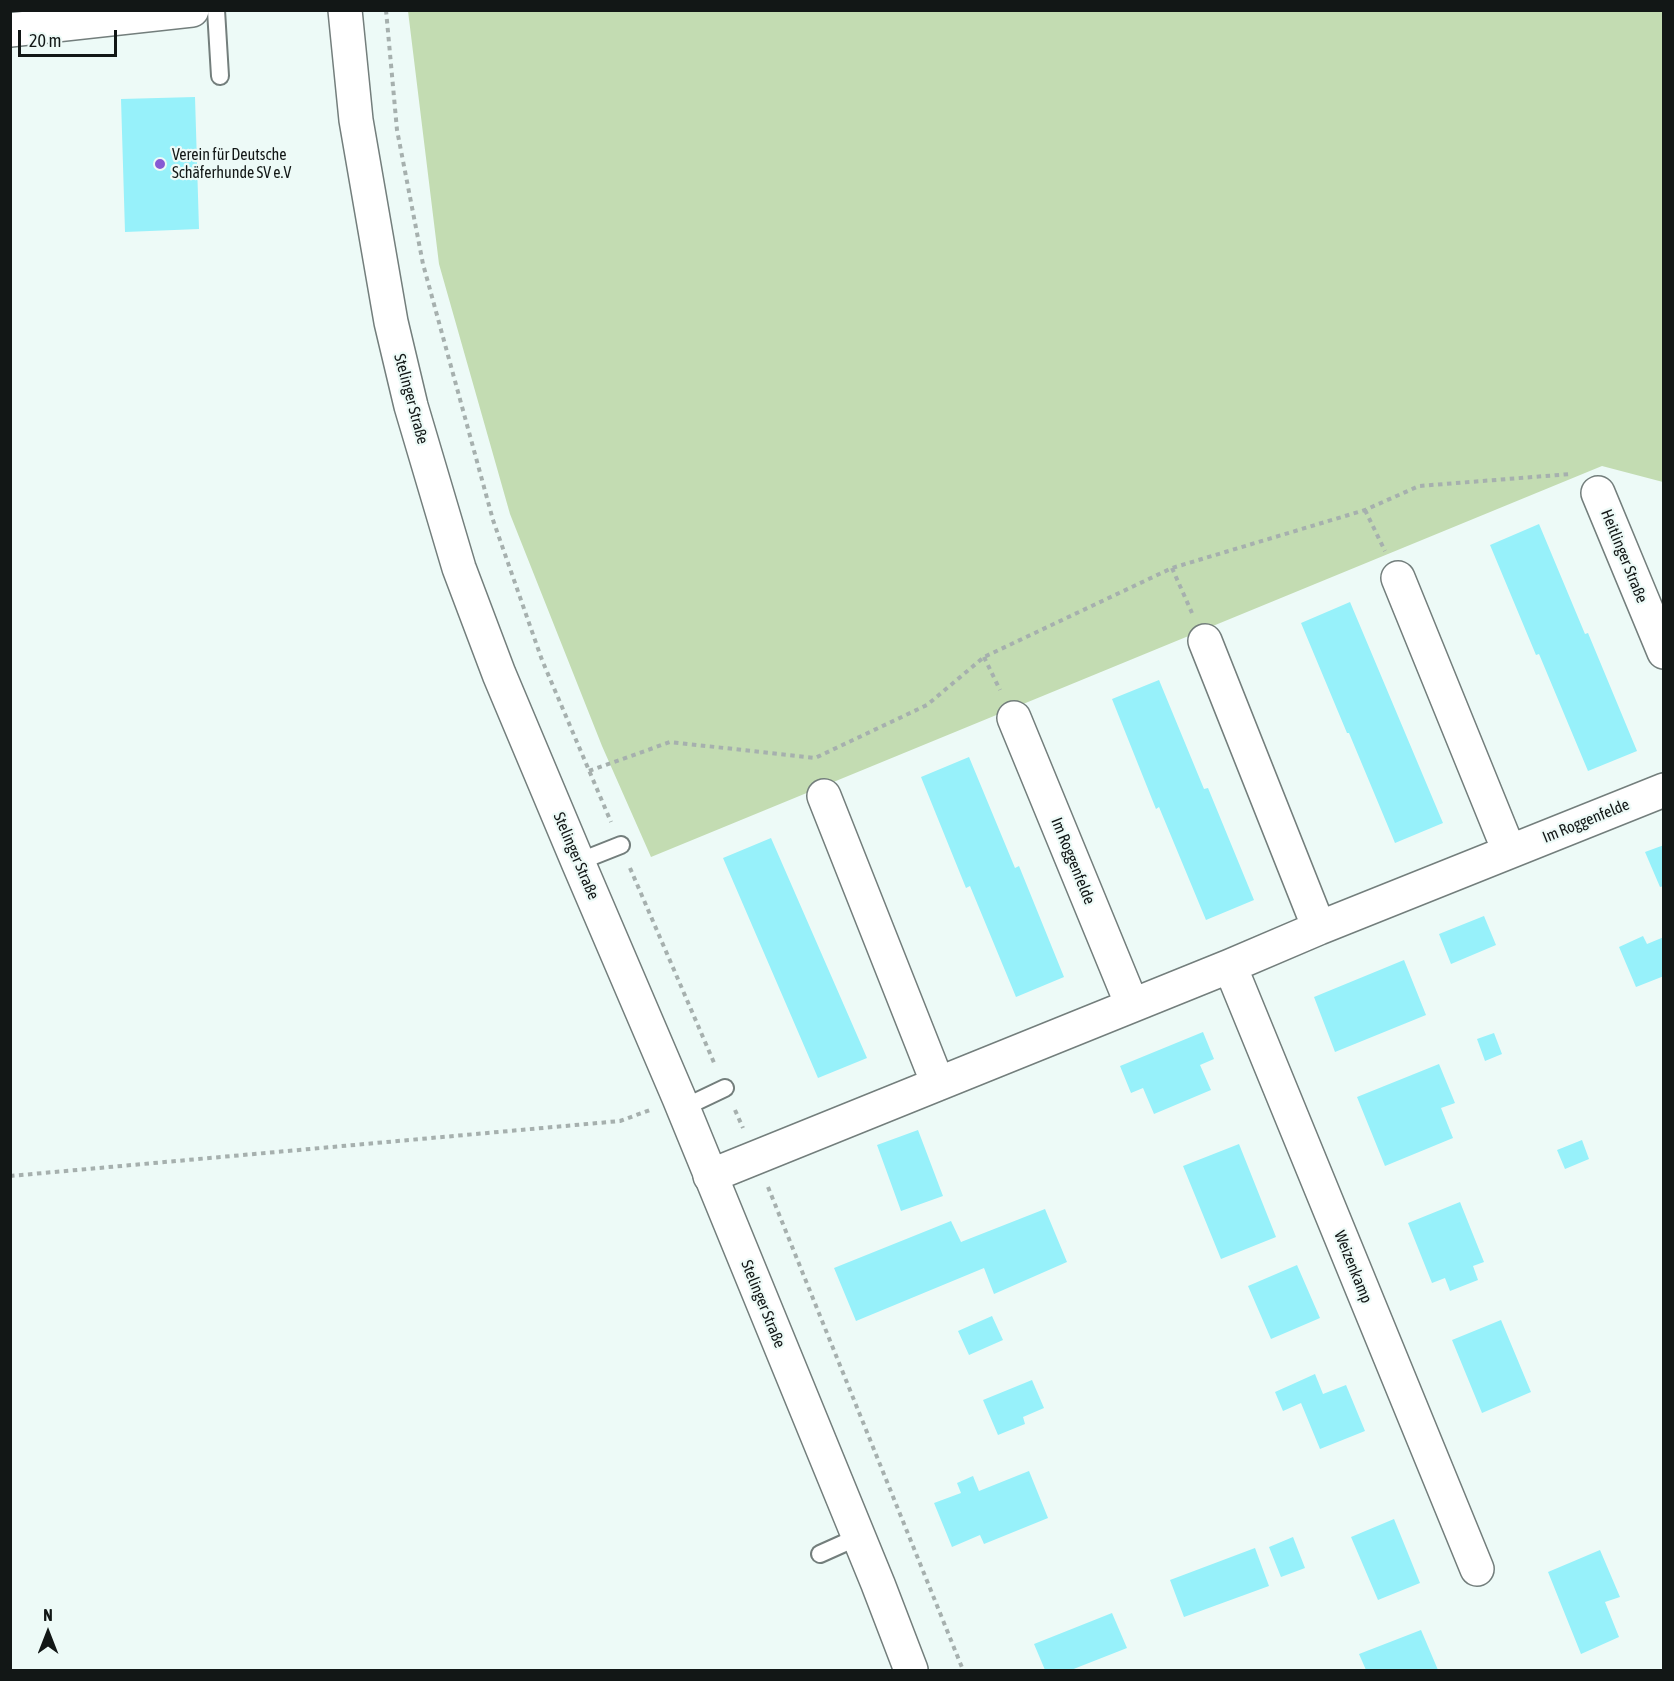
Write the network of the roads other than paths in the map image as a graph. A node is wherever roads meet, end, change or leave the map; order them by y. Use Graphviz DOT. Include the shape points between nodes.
graph roads {
  1 [pos="192,10"];
  2 [pos="216,10"];
  3 [pos="345,10"];
  4 [pos="10,30"];
  5 [pos="220,76"];
  6 [pos="1598,493"];
  7 [pos="1398,578"];
  8 [pos="1205,641"];
  9 [pos="1664,652"];
  10 [pos="1014,718"];
  11 [pos="1664,790"];
  12 [pos="824,796"];
  13 [pos="621,845"];
  14 [pos="1509,851"];
  15 [pos="578,862"];
  16 [pos="1319,928"];
  17 [pos="1230,966"];
  18 [pos="1132,1005"];
  19 [pos="938,1084"];
  20 [pos="725,1088"];
  21 [pos="681,1103"];
  22 [pos="710,1176"];
  23 [pos="858,1537"];
  24 [pos="819,1554"];
  25 [pos="1477,1569"];
  26 [pos="911,1671"];
  1 -- 4 [label="street"];
  2 -- 5 [label="lane"];
  3 -- 15 [label="street, Stelinger Straße" via="356,120 374,228 411,406 459,568"];
  6 -- 9 [label="street, Heitlinger Straße"];
  7 -- 14 [label="street"];
  8 -- 16 [label="street"];
  10 -- 18 [label="street, Im Roggenfelde"];
  11 -- 14 [label="street, Im Roggenfelde"];
  12 -- 19 [label="street"];
  13 -- 15 [label="lane"];
  14 -- 16 [label="street, Im Roggenfelde"];
  15 -- 21 [label="street, Stelinger Straße"];
  16 -- 17 [label="street, Im Roggenfelde"];
  17 -- 18 [label="street, Im Roggenfelde"];
  17 -- 25 [label="street, Weizenkamp"];
  18 -- 19 [label="street, Im Roggenfelde"];
  19 -- 22 [label="street, Im Roggenfelde"];
  20 -- 21 [label="lane"];
  21 -- 22 [label="street, Stelinger Straße"];
  22 -- 23 [label="street, Stelinger Straße"];
  23 -- 24 [label="lane"];
  23 -- 26 [label="street, Stelinger Straße"];
}
